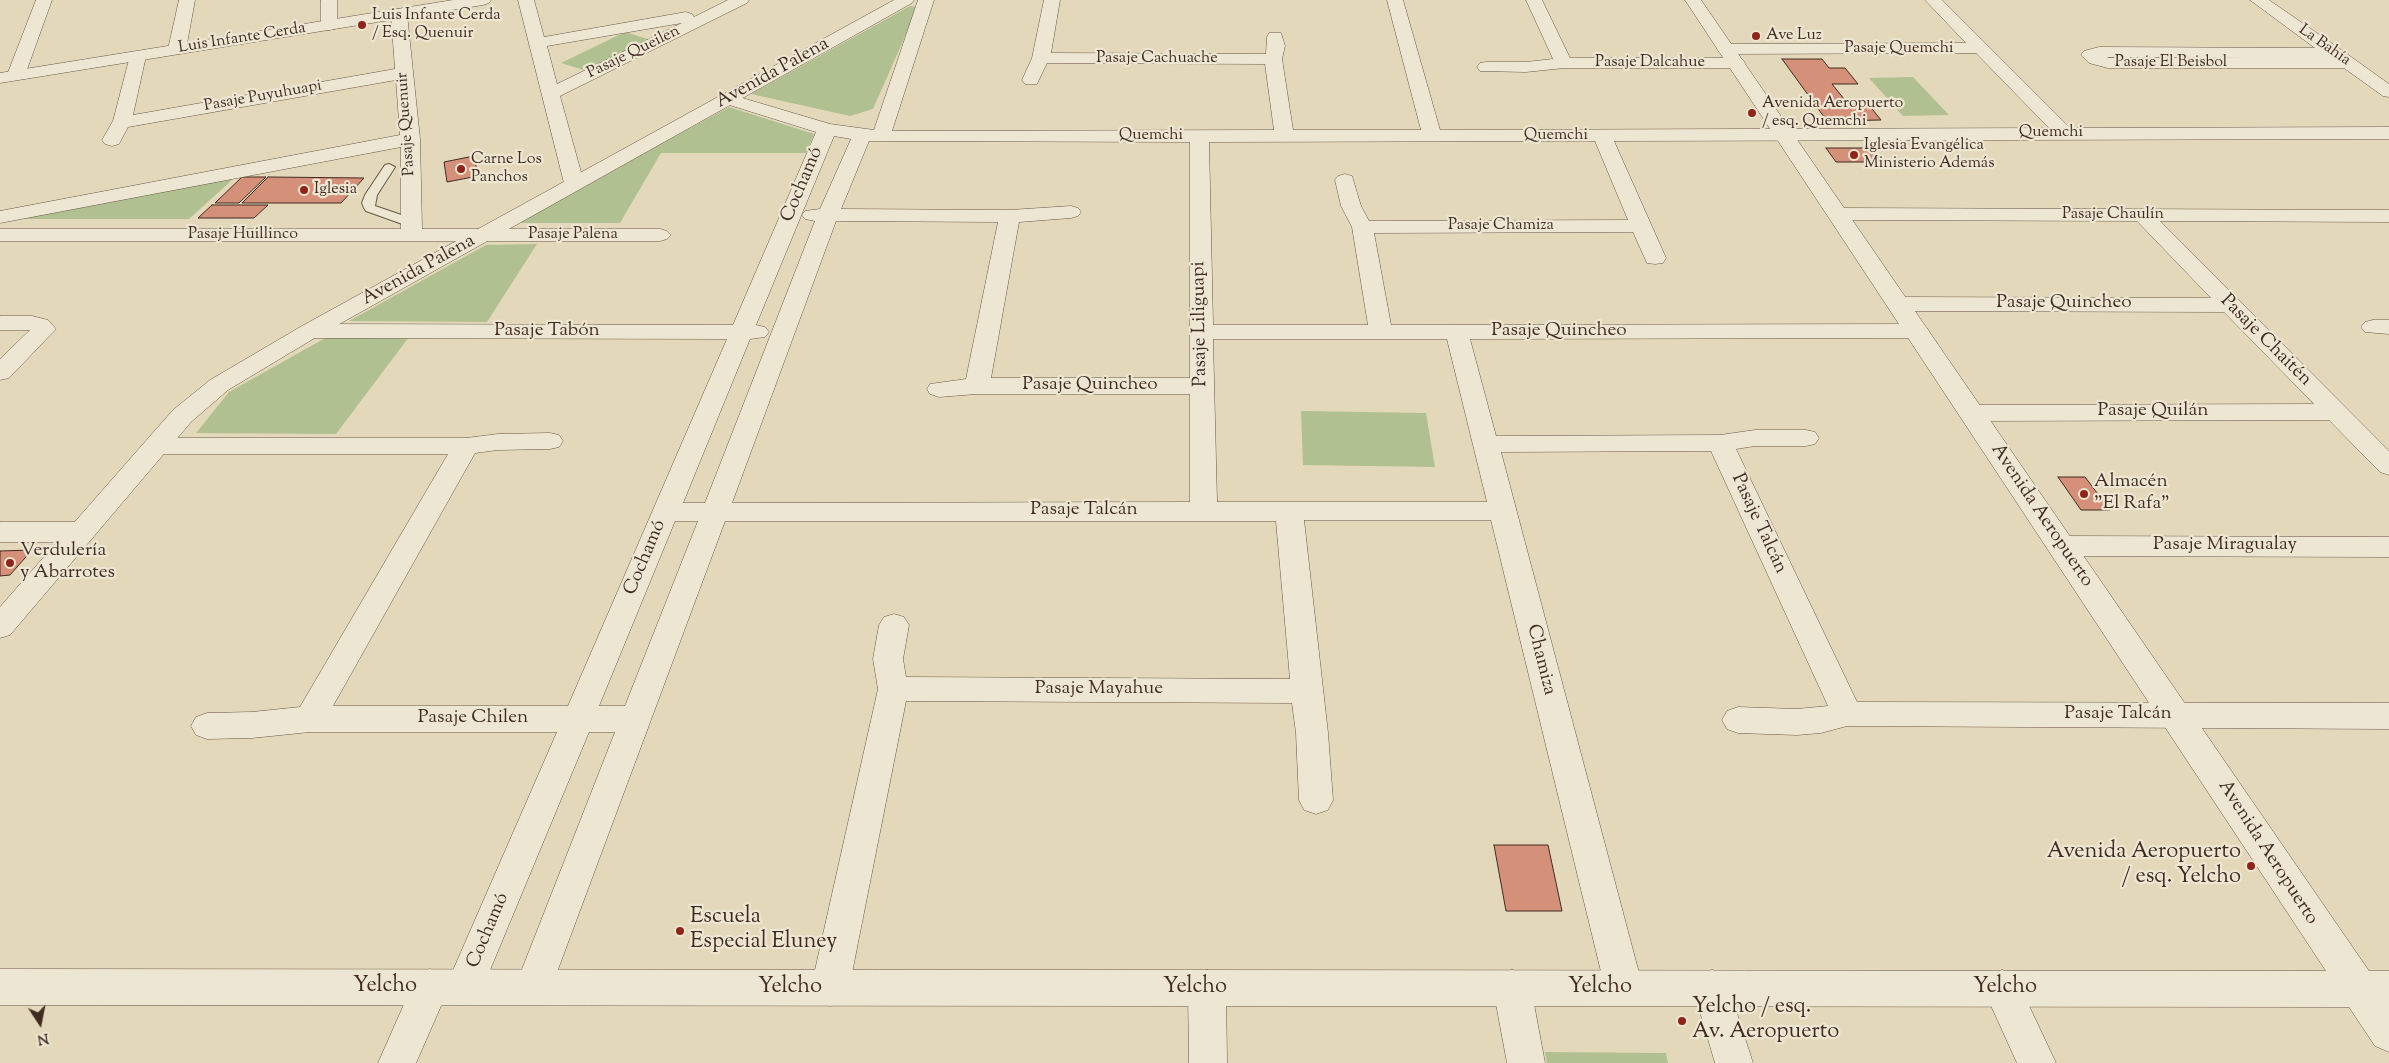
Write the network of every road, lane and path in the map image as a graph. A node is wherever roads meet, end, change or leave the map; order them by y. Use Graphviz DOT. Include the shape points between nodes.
graph roads {
  1 [pos="44,0"];
  2 [pos="187,0"];
  3 [pos="329,0"];
  4 [pos="483,0"];
  5 [pos="526,0"];
  6 [pos="741,0"];
  7 [pos="906,0"];
  8 [pos="926,0"];
  9 [pos="1052,0"];
  10 [pos="1395,0"];
  11 [pos="1534,0"];
  12 [pos="1693,0"];
  13 [pos="1933,0"];
  14 [pos="2258,0"];
  15 [pos="718,7"];
  16 [pos="399,14"];
  17 [pos="329,25"];
  18 [pos="1275,37"];
  19 [pos="537,43"];
  20 [pos="1981,48"];
  21 [pos="177,49"];
  22 [pos="1726,49"];
  23 [pos="2334,53"];
  24 [pos="137,56"];
  25 [pos="1041,58"];
  26 [pos="1273,59"];
  27 [pos="1564,63"];
  28 [pos="1736,63"];
  29 [pos="2348,63"];
  30 [pos="1486,67"];
  31 [pos="404,73"];
  32 [pos="8,77"];
  33 [pos="1031,80"];
  34 [pos="2389,92"];
  35 [pos="551,94"];
  36 [pos="729,99"];
  37 [pos="122,122"];
  38 [pos="827,130"];
  39 [pos="2064,133"];
  40 [pos="2389,133"];
  41 [pos="872,135"];
  42 [pos="1602,135"];
  43 [pos="1784,135"];
  44 [pos="1199,136"];
  45 [pos="1284,136"];
  46 [pos="1432,136"];
  47 [pos="410,139"];
  48 [pos="112,140"];
  49 [pos="389,167"];
  50 [pos="1345,180"];
  51 [pos="574,183"];
  52 [pos="1071,212"];
  53 [pos="1838,214"];
  54 [pos="2142,215"];
  55 [pos="791,216"];
  56 [pos="828,216"];
  57 [pos="1010,216"];
  58 [pos="2389,216"];
  59 [pos="0,217"];
  60 [pos="1362,226"];
  61 [pos="1640,226"];
  62 [pos="412,229"];
  63 [pos="486,234"];
  64 [pos="0,235"];
  65 [pos="660,235"];
  66 [pos="1655,258"];
  67 [pos="1898,304"];
  68 [pos="2230,304"];
  69 [pos="0,323"];
  70 [pos="310,330"];
  71 [pos="1917,331"];
  72 [pos="741,332"];
  73 [pos="1201,332"];
  74 [pos="1381,332"];
  75 [pos="1457,332"];
  76 [pos="784,333"];
  77 [pos="0,373"];
  78 [pos="977,386"];
  79 [pos="1202,386"];
  80 [pos="939,389"];
  81 [pos="2335,412"];
  82 [pos="1971,413"];
  83 [pos="1806,438"];
  84 [pos="550,441"];
  85 [pos="1720,443"];
  86 [pos="1486,444"];
  87 [pos="156,446"];
  88 [pos="466,446"];
  89 [pos="2389,466"];
  90 [pos="1204,511"];
  91 [pos="1289,511"];
  92 [pos="1503,511"];
  93 [pos="666,512"];
  94 [pos="715,512"];
  95 [pos="0,532"];
  96 [pos="82,532"];
  97 [pos="2061,546"];
  98 [pos="2389,547"];
  99 [pos="894,625"];
  100 [pos="0,627"];
  101 [pos="893,689"];
  102 [pos="1306,691"];
  103 [pos="1847,714"];
  104 [pos="2175,715"];
  105 [pos="2389,716"];
  106 [pos="310,719"];
  107 [pos="578,719"];
  108 [pos="636,719"];
  109 [pos="1738,720"];
  110 [pos="207,726"];
  111 [pos="1316,800"];
  112 [pos="0,987"];
  113 [pos="448,987"];
  114 [pos="534,987"];
  115 [pos="830,988"];
  116 [pos="1207,988"];
  117 [pos="1512,988"];
  118 [pos="1624,988"];
  119 [pos="1712,988"];
  120 [pos="2002,988"];
  121 [pos="2374,989"];
  122 [pos="2389,1033"];
  123 [pos="397,1063"];
  124 [pos="1208,1063"];
  125 [pos="1526,1063"];
  126 [pos="1734,1063"];
  127 [pos="2037,1063"];
  1 -- 32 [label="street"];
  2 -- 21 [label="street"];
  3 -- 17 [label="street"];
  4 -- 16 [label="street, Luis Infante Cerda"];
  5 -- 19 [label="street"];
  6 -- 15 [label="street, Pasaje Queilen"];
  7 -- 36 [label="street, Avenida Palena"];
  8 -- 41 [label="street, Cochamó"];
  9 -- 25 [label="street"];
  10 -- 46 [label="street"];
  11 -- 27 [label="street"];
  12 -- 22 [label="street, Avenida Aeropuerto"];
  13 -- 20 [label="street"];
  14 -- 23 [label="street, La Bahía"];
  15 -- 19 [label="street, Pasaje Queilen"];
  15 -- 35 [label="street, Pasaje Queilen"];
  16 -- 17 [label="street, Luis Infante Cerda"];
  16 -- 31 [label="street, Pasaje Quenuir"];
  17 -- 21 [label="street, Luis Infante Cerda"];
  18 -- 26 [label="street"];
  19 -- 35 [label="street"];
  20 -- 22 [label="street, Pasaje Quemchi"];
  20 -- 39 [label="street"];
  21 -- 24 [label="street, Luis Infante Cerda"];
  22 -- 28 [label="street, Avenida Aeropuerto"];
  23 -- 29 [label="street, La Bahía"];
  23 -- 29 [label="street, Pasaje El Beisbol" via="2099,52 2090,55 2094,60 2108,63"];
  24 -- 32 [label="street, Luis Infante Cerda"];
  24 -- 37 [label="street"];
  25 -- 26 [label="street, Pasaje Cachuache"];
  25 -- 33 [label="street"];
  26 -- 45 [label="street"];
  27 -- 28 [label="street, Pasaje Dalcahue"];
  27 -- 30 [label="street, Pasaje Dalcahue"];
  28 -- 43 [label="street, Avenida Aeropuerto"];
  29 -- 34 [label="street, La Bahía"];
  31 -- 37 [label="street, Pasaje Puyuhuapi"];
  31 -- 47 [label="street, Pasaje Quenuir"];
  35 -- 51 [label="street"];
  36 -- 38 [label="street, Quemchi"];
  36 -- 51 [label="street, Avenida Palena"];
  37 -- 48 [label="street" via="114,131"];
  38 -- 41 [label="street, Quemchi"];
  38 -- 55 [label="street, Cochamó"];
  39 -- 40 [label="street, Quemchi"];
  39 -- 43 [label="street, Quemchi"];
  41 -- 44 [label="street, Quemchi"];
  41 -- 56 [label="street, Cochamó"];
  42 -- 43 [label="street, Quemchi"];
  42 -- 46 [label="street, Quemchi"];
  42 -- 61 [label="street"];
  43 -- 53 [label="street, Avenida Aeropuerto"];
  44 -- 45 [label="street, Quemchi"];
  44 -- 73 [label="street, Pasaje Liliguapi"];
  45 -- 46 [label="street, Quemchi"];
  47 -- 59 [label="street"];
  47 -- 62 [label="street, Pasaje Quenuir"];
  49 -- 62 [label="lane" via="368,203 370,208"];
  50 -- 60 [label="street" via="1351,206"];
  51 -- 63 [label="street, Avenida Palena"];
  52 -- 57 [label="street"];
  53 -- 54 [label="street, Pasaje Chaulín"];
  53 -- 67 [label="street, Avenida Aeropuerto"];
  54 -- 58 [label="street, Pasaje Chaulín"];
  54 -- 68 [label="street, Pasaje Chaitén"];
  55 -- 56 [label="street"];
  55 -- 72 [label="street, Cochamó"];
  56 -- 57 [label="street"];
  56 -- 76 [label="street, Cochamó"];
  57 -- 78 [label="street"];
  60 -- 61 [label="street, Pasaje Chamiza"];
  60 -- 74 [label="street"];
  61 -- 66 [label="street"];
  62 -- 63 [label="street, Pasaje Huillinco"];
  62 -- 64 [label="street, Pasaje Huillinco"];
  63 -- 65 [label="street, Pasaje Palena"];
  63 -- 70 [label="street, Avenida Palena"];
  67 -- 68 [label="street, Pasaje Quincheo"];
  67 -- 71 [label="street, Avenida Aeropuerto"];
  68 -- 81 [label="street, Pasaje Chaitén"];
  69 -- 77 [label="street" via="32,323 44,329"];
  70 -- 72 [label="street, Pasaje Tabón"];
  70 -- 87 [label="street, Avenida Palena" via="233,375 206,395"];
  71 -- 75 [label="street, Pasaje Quincheo"];
  71 -- 82 [label="street, Avenida Aeropuerto"];
  72 -- 76 [label="street, Pasaje Tabón"];
  72 -- 93 [label="street, Cochamó"];
  73 -- 74 [label="street, Pasaje Quincheo"];
  73 -- 79 [label="street, Pasaje Liliguapi"];
  74 -- 75 [label="street, Pasaje Quincheo"];
  75 -- 86 [label="street, Chamiza"];
  76 -- 94 [label="street, Cochamó"];
  78 -- 79 [label="street, Pasaje Quincheo"];
  78 -- 80 [label="street, Pasaje Quincheo"];
  79 -- 90 [label="street, Pasaje Liliguapi"];
  81 -- 82 [label="street, Pasaje Quilán"];
  81 -- 89 [label="street, Pasaje Chaitén"];
  82 -- 97 [label="street, Avenida Aeropuerto"];
  83 -- 85 [label="street" via="1755,438"];
  84 -- 88 [label="street"];
  85 -- 86 [label="street"];
  85 -- 103 [label="street, Pasaje Talcán"];
  86 -- 92 [label="street, Chamiza"];
  87 -- 88 [label="street"];
  87 -- 96 [label="street, Avenida Palena"];
  88 -- 106 [label="street"];
  90 -- 91 [label="street, Pasaje Talcán"];
  90 -- 94 [label="street, Pasaje Talcán"];
  91 -- 92 [label="street, Pasaje Talcán"];
  91 -- 102 [label="street"];
  92 -- 118 [label="street, Chamiza"];
  93 -- 94 [label="street, Pasaje Talcán"];
  93 -- 107 [label="street, Cochamó"];
  94 -- 108 [label="street, Cochamó"];
  95 -- 96 [label="street"];
  96 -- 100 [label="street, Avenida Palena"];
  97 -- 98 [label="street, Pasaje Miragualay"];
  97 -- 104 [label="street, Avenida Aeropuerto"];
  99 -- 101 [label="street" via="888,659"];
  101 -- 102 [label="street, Pasaje Mayahue"];
  101 -- 115 [label="street"];
  102 -- 111 [label="street"];
  103 -- 104 [label="street, Pasaje Talcán"];
  103 -- 109 [label="street, Pasaje Talcán" via="1797,722"];
  104 -- 105 [label="street, Pasaje Talcán"];
  104 -- 121 [label="street, Avenida Aeropuerto"];
  106 -- 107 [label="street, Pasaje Chilen"];
  106 -- 110 [label="street, Pasaje Chilen"];
  107 -- 108 [label="street, Pasaje Chilen"];
  107 -- 113 [label="street, Cochamó"];
  108 -- 114 [label="street, Cochamó"];
  112 -- 113 [label="street, Yelcho"];
  113 -- 114 [label="street, Yelcho"];
  113 -- 123 [label="street, Cochamó"];
  114 -- 115 [label="street, Yelcho"];
  115 -- 116 [label="street, Yelcho"];
  116 -- 117 [label="street, Yelcho"];
  116 -- 124 [label="street"];
  117 -- 118 [label="street, Yelcho"];
  117 -- 125 [label="street"];
  118 -- 119 [label="street, Yelcho"];
  119 -- 120 [label="street, Yelcho"];
  119 -- 126 [label="street"];
  120 -- 121 [label="street, Yelcho"];
  120 -- 127 [label="street"];
  121 -- 122 [label="street, Avenida Aeropuerto"];
}
